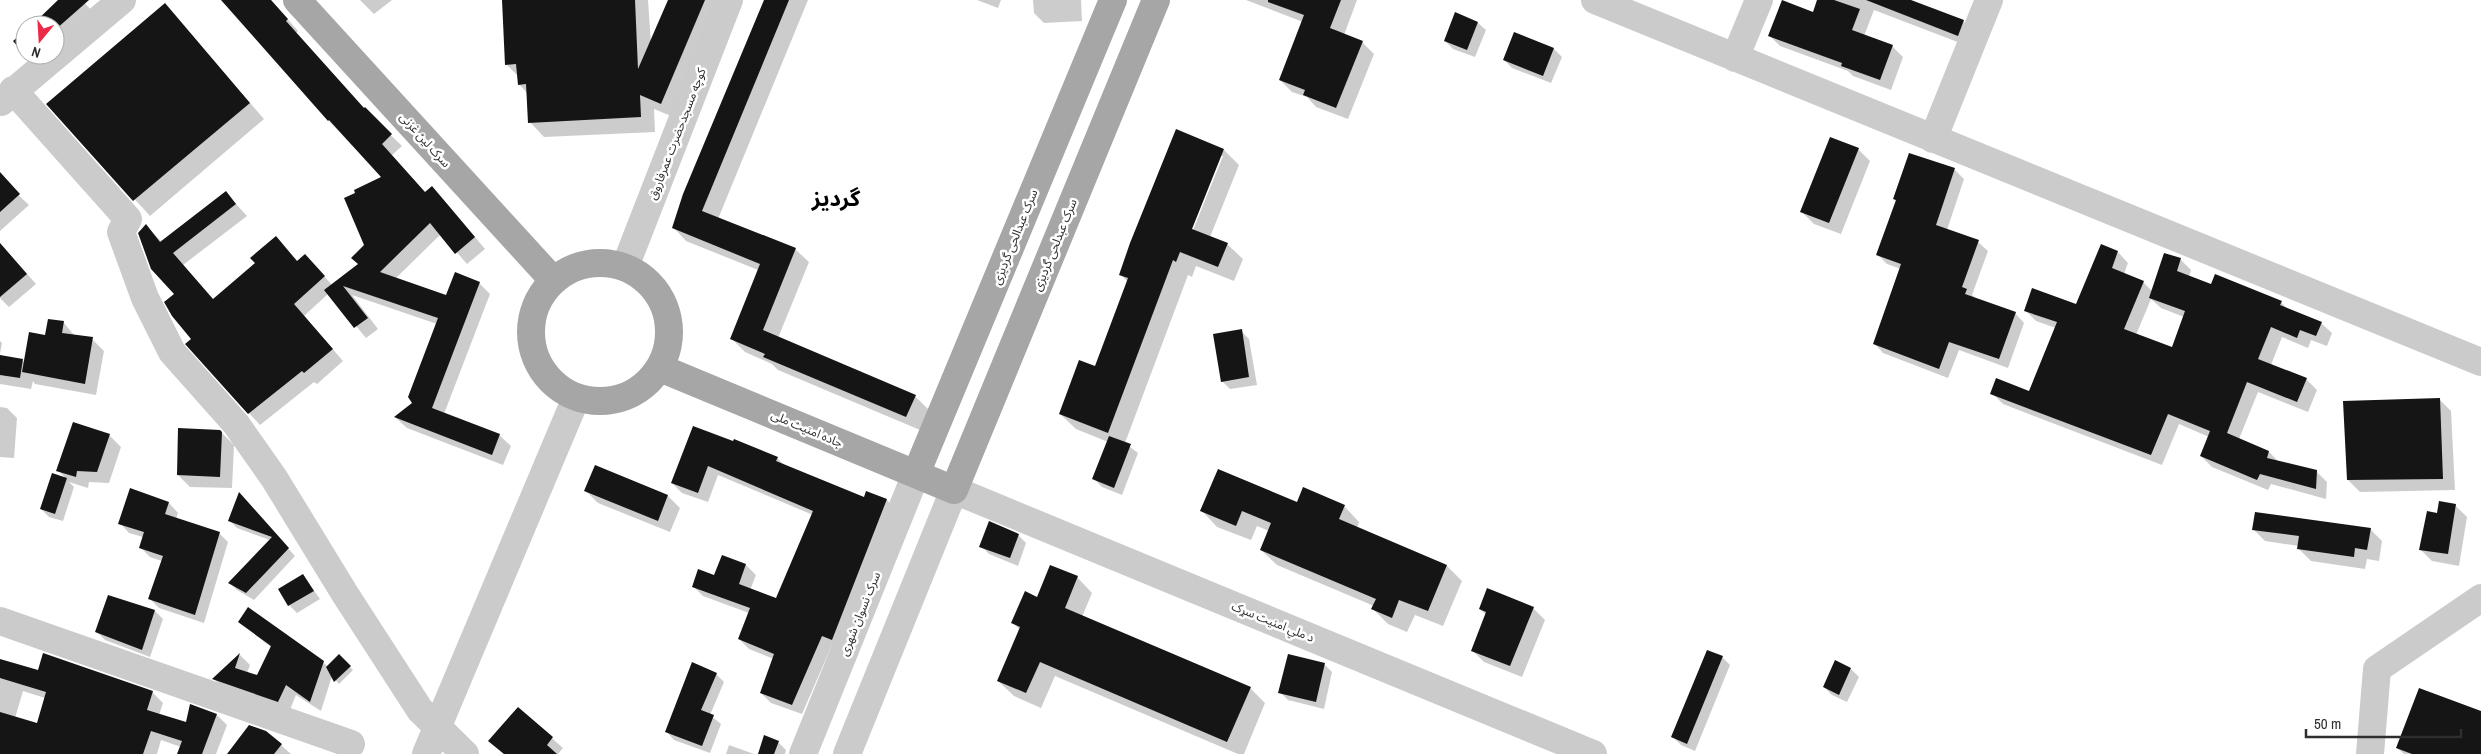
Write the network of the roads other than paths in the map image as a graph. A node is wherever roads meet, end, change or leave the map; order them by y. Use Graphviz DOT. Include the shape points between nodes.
graph roads {
  1 [pos="122,0"];
  2 [pos="297,0"];
  3 [pos="729,0"];
  4 [pos="1113,0"];
  5 [pos="1156,0"];
  6 [pos="1595,0"];
  7 [pos="1760,0"];
  8 [pos="1989,0"];
  9 [pos="1735,58"];
  10 [pos="7,97"];
  11 [pos="1933,139"];
  12 [pos="625,267"];
  13 [pos="553,280"];
  14 [pos="2481,362"];
  15 [pos="660,368"];
  16 [pos="576,398"];
  17 [pos="916,474"];
  18 [pos="954,490"];
  19 [pos="2481,598"];
  20 [pos="0,621"];
  21 [pos="438,727"];
  22 [pos="351,744"];
  23 [pos="426,754"];
  24 [pos="465,754"];
  25 [pos="803,754"];
  26 [pos="847,754"];
  27 [pos="1593,754"];
  28 [pos="2370,754"];
  1 -- 10 [label="street"];
  2 -- 13 [label="main road, سرک لین غزنی"];
  3 -- 12 [label="street, کوچه مسجدحضرت عمرفاروق"];
  4 -- 17 [label="main road, سرک عبدالحی گردیزی"];
  5 -- 18 [label="main road, سرک عبدلحی گردیزی"];
  6 -- 9 [label="street"];
  7 -- 9 [label="street"];
  8 -- 11 [label="street"];
  9 -- 11 [label="street"];
  10 -- 21 [label="street" via="128,219 121,232 144,298 172,352 236,424 420,710"];
  11 -- 14 [label="street"];
  12 -- 13 [label="main road" via="600,262 574,267"];
  12 -- 15 [label="main road" via="646,280 661,298 669,322 669,346"];
  13 -- 16 [label="main road" via="538,299 530,322 531,346 539,368 555,386"];
  15 -- 16 [label="main road" via="644,386 623,398 600,402"];
  15 -- 17 [label="main road, جاده امنیت ملی"];
  16 -- 21 [label="street"];
  17 -- 18 [label="main road, جاده امنیت ملی"];
  17 -- 25 [label="street, سرک نسوان شهری"];
  18 -- 26 [label="street"];
  18 -- 27 [label="street, د ملي امنیت سړک"];
  19 -- 28 [label="street" via="2378,670"];
  20 -- 22 [label="street"];
  21 -- 23 [label="street"];
  21 -- 24 [label="street"];
}
